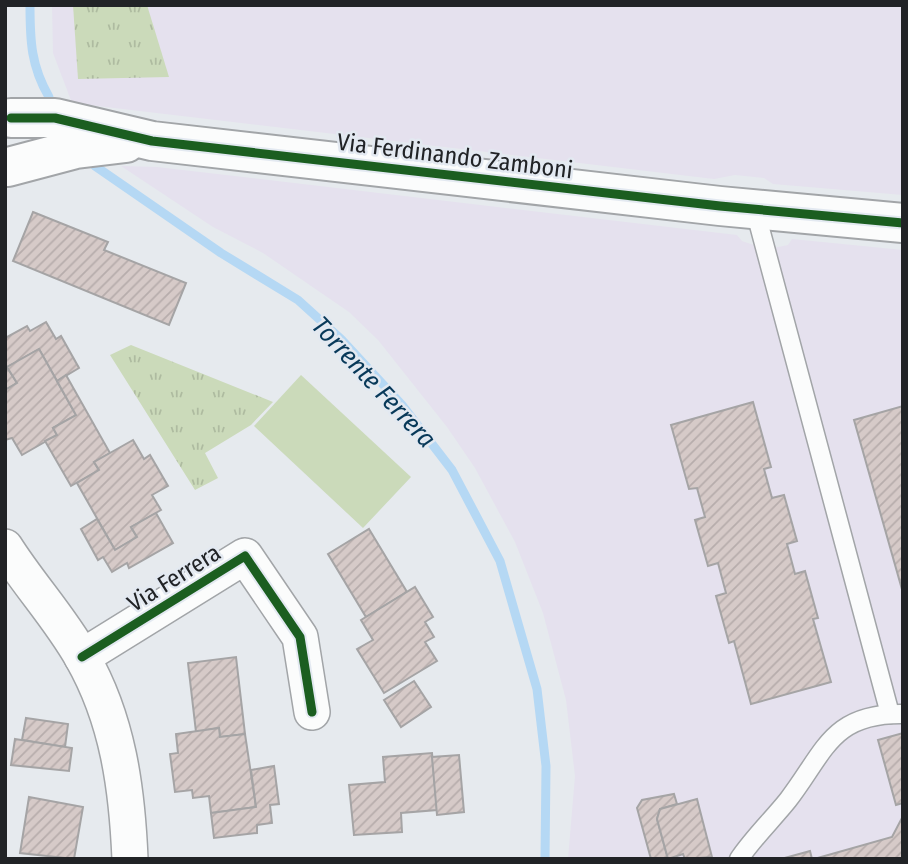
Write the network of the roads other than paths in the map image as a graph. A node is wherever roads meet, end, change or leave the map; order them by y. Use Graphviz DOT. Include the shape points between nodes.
graph roads {
  1 [pos="8,117"];
  2 [pos="152,141"];
  3 [pos="7,168"];
  4 [pos="755,210"];
  5 [pos="903,223"];
  6 [pos="5,547"];
  7 [pos="82,657"];
  8 [pos="312,712"];
  9 [pos="897,714"];
  10 [pos="130,859"];
  11 [pos="739,859"];
  1 -- 2 [label="street, Via Ferdinando Zamboni" via="55,118"];
  1 -- 3 [label="street, Via Ferdinando Zamboni" via="18,124 23,139 20,156"];
  2 -- 3 [label="street" via="76,149"];
  2 -- 4 [label="street, Via Ferdinando Zamboni"];
  4 -- 5 [label="street, Via Ferdinando Zamboni"];
  4 -- 9 [label="lane"];
  6 -- 7 [label="street"];
  7 -- 8 [label="street, Via Ferrera" via="244,556 300,637"];
  7 -- 10 [label="street" via="101,694 119,750"];
  9 -- 11 [label="lane" via="852,723 835,733"];
}
